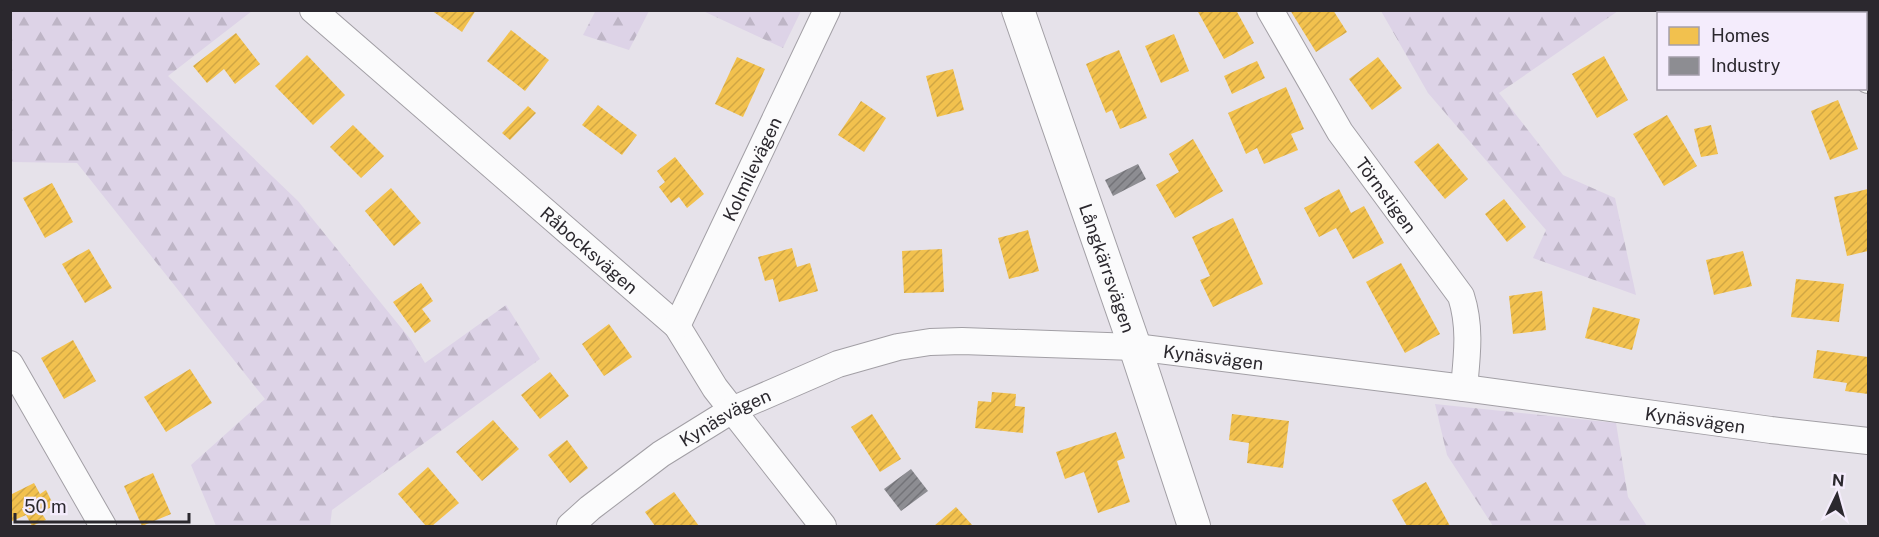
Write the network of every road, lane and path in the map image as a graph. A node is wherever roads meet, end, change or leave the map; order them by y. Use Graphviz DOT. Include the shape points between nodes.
graph roads {
  1 [pos="313,10"];
  2 [pos="827,10"];
  3 [pos="1018,10"];
  4 [pos="1270,10"];
  5 [pos="677,326"];
  6 [pos="1135,348"];
  7 [pos="10,364"];
  8 [pos="1464,388"];
  9 [pos="732,410"];
  10 [pos="1869,441"];
  11 [pos="103,526"];
  12 [pos="570,526"];
  13 [pos="823,526"];
  14 [pos="1194,526"];
  1 -- 5 [label="street, Råbocksvägen"];
  2 -- 5 [label="street, Kolmilevägen"];
  3 -- 6 [label="street, Långkärrsvägen"];
  4 -- 8 [label="street, Törnstigen" via="1340,132 1461,296 1468,323"];
  5 -- 9 [label="street, Råbocksvägen"];
  6 -- 8 [label="street, Kynäsvägen"];
  6 -- 9 [label="street, Kynäsvägen" via="930,342 838,364"];
  6 -- 14 [label="street, Långkärrsvägen"];
  7 -- 11 [label="street"];
  8 -- 10 [label="street, Kynäsvägen"];
  9 -- 12 [label="street, Kynäsvägen" via="661,454"];
  9 -- 13 [label="street, Råbocksvägen"];
}
